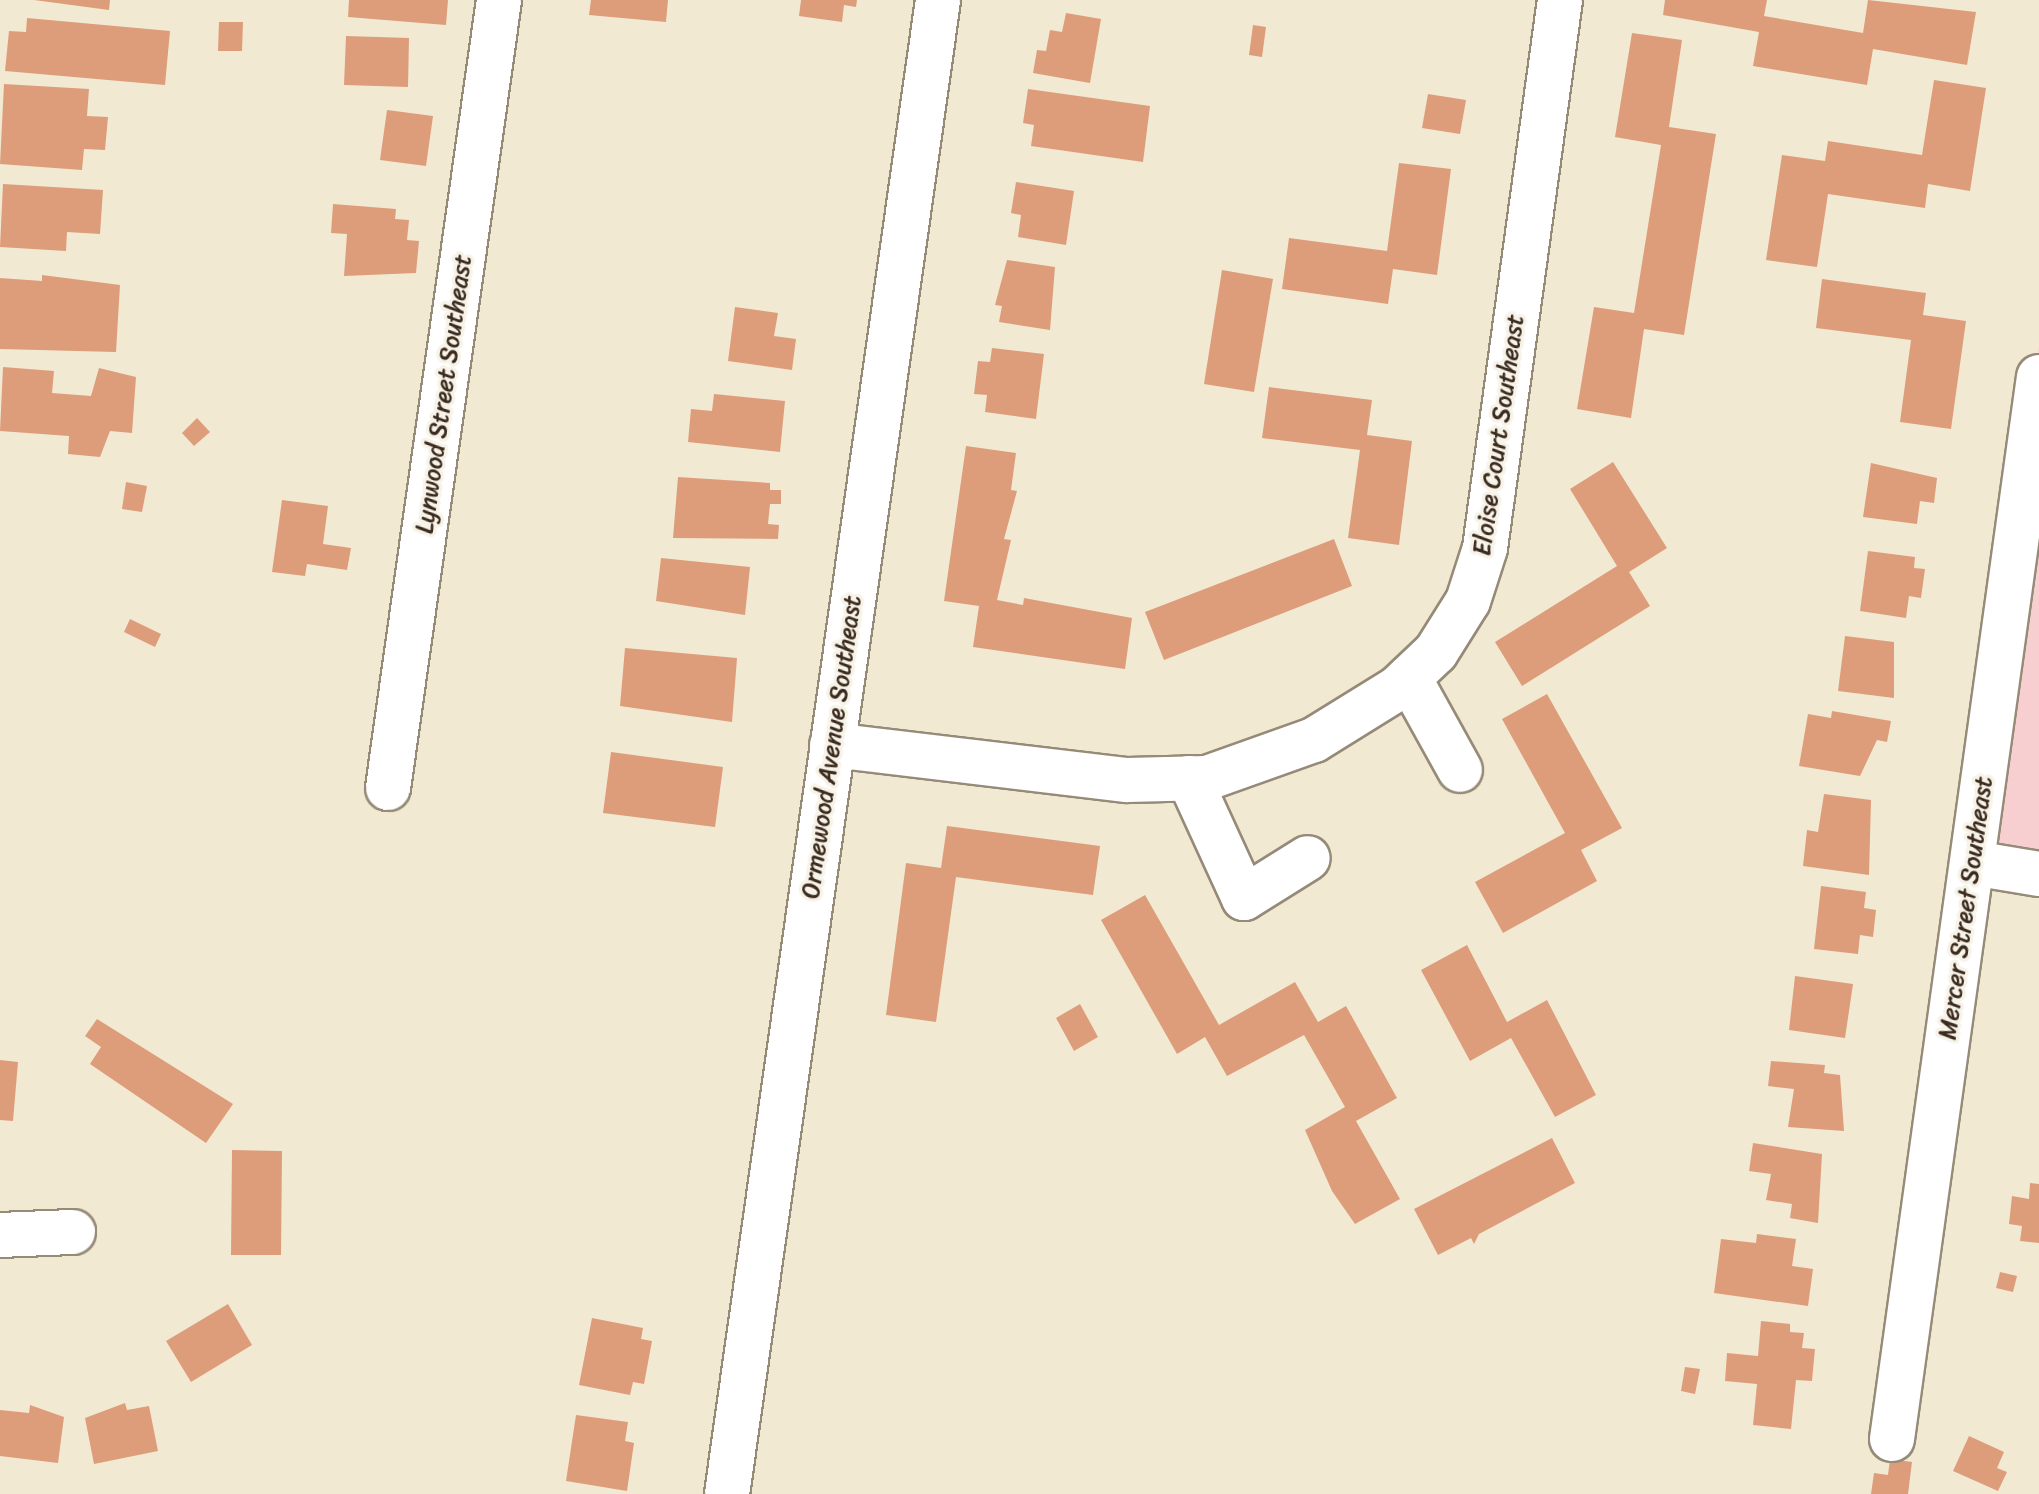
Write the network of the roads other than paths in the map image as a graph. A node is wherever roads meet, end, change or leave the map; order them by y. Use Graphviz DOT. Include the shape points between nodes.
graph roads {
  1 [pos="499,0"];
  2 [pos="938,0"];
  3 [pos="1560,0"];
  4 [pos="2039,377"];
  5 [pos="1409,678"];
  6 [pos="832,745"];
  7 [pos="1460,770"];
  8 [pos="1189,778"];
  9 [pos="388,788"];
  10 [pos="1308,858"];
  11 [pos="1973,863"];
  12 [pos="2039,874"];
  13 [pos="73,1232"];
  14 [pos="0,1235"];
  15 [pos="1892,1439"];
  16 [pos="727,1494"];
  1 -- 9 [label="street, Lynwood Street Southeast"];
  2 -- 6 [label="street, Ormewood Avenue Southeast"];
  3 -- 5 [label="street, Eloise Court Southeast" via="1485,548 1468,601 1436,652"];
  4 -- 11 [label="street, Mercer Street Southeast"];
  5 -- 7 [label="street"];
  5 -- 8 [label="street, Eloise Court Southeast" via="1314,740 1262,763"];
  6 -- 8 [label="street, Eloise Court Southeast" via="1127,780"];
  6 -- 16 [label="street, Ormewood Avenue Southeast"];
  8 -- 10 [label="street" via="1244,898"];
  11 -- 12 [label="street"];
  11 -- 15 [label="street, Mercer Street Southeast"];
  13 -- 14 [label="street"];
}
